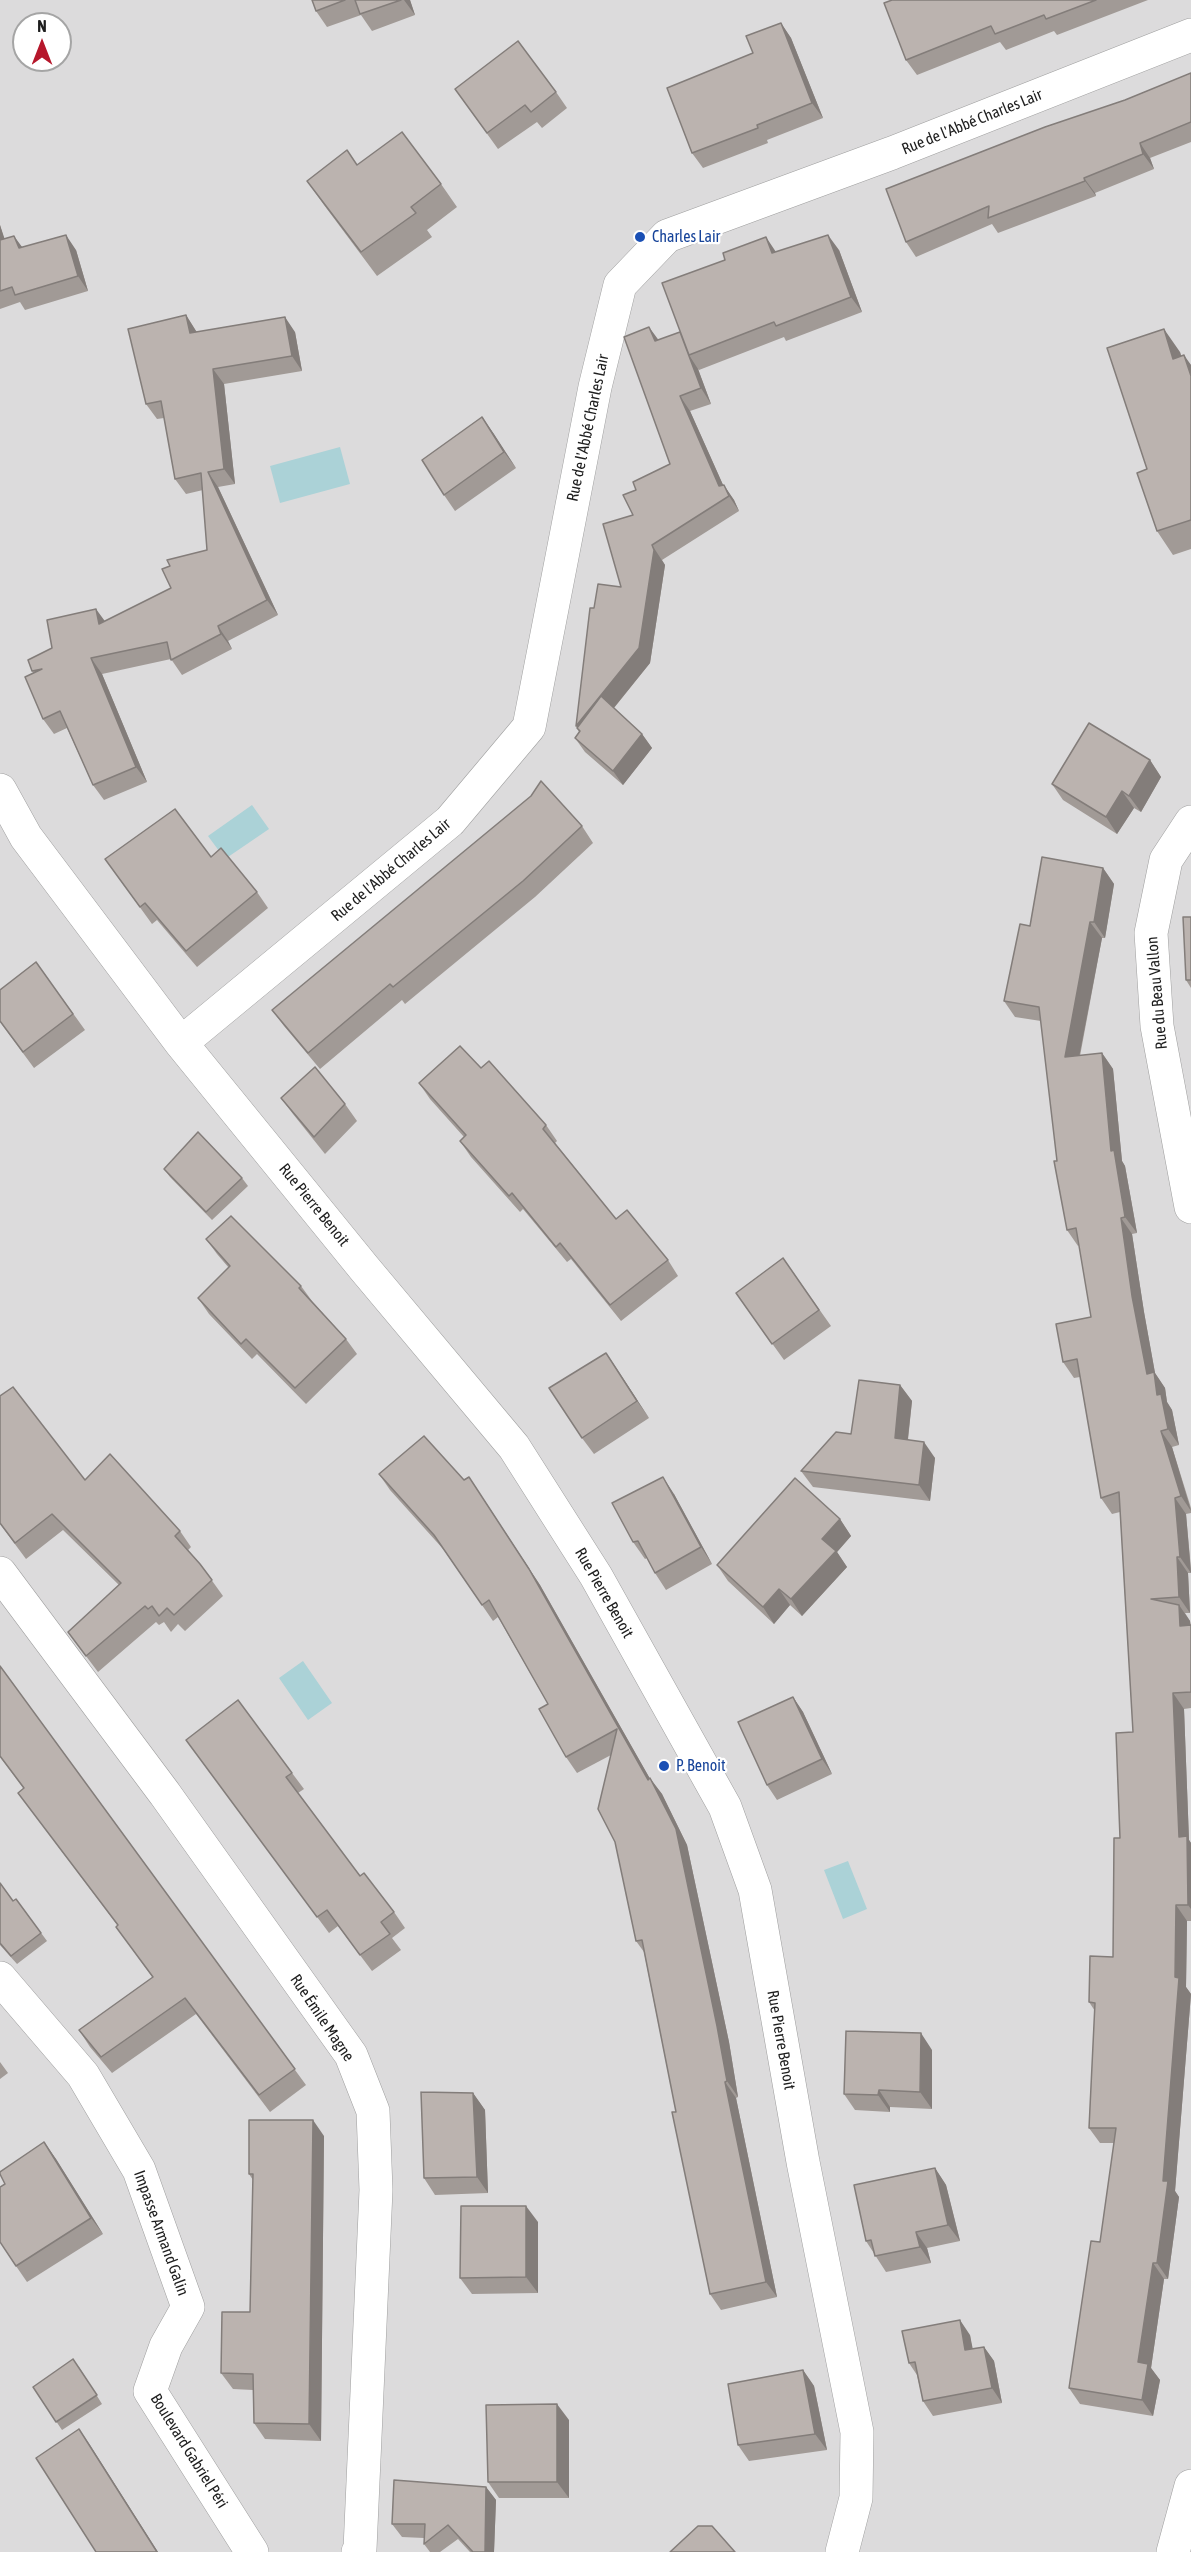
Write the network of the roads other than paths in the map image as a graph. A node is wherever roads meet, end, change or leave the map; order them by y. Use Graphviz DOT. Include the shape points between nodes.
graph roads {
  1 [pos="1191,35"];
  2 [pos="0,790"];
  3 [pos="1191,822"];
  4 [pos="182,1042"];
  5 [pos="1191,1207"];
  6 [pos="0,1573"];
  7 [pos="0,1978"];
  8 [pos="166,2346"];
  9 [pos="1191,2487"];
  10 [pos="252,2552"];
  11 [pos="358,2552"];
  12 [pos="842,2552"];
  13 [pos="1173,2552"];
  1 -- 4 [label="street, Rue de l'Abbé Charles Lair" via="892,153 667,236 620,285 595,387 529,727 450,821"];
  2 -- 4 [label="street, Rue Pierre Benoit" via="26,837"];
  3 -- 5 [label="street, Rue du Beau Vallon" via="1166,860 1151,933 1156,1026"];
  4 -- 12 [label="street, Rue Pierre Benoit" via="514,1447 596,1576 726,1807 755,1890 803,2162 857,2432 856,2498"];
  6 -- 11 [label="street, Rue Émile Magne" via="165,1794 351,2055 373,2111 376,2190"];
  7 -- 8 [label="street, Impasse Armand Galin" via="83,2075 139,2170 188,2307"];
  8 -- 10 [label="street, Boulevard Gabriel Péri" via="150,2391"];
  9 -- 13 [label="street"];
}
